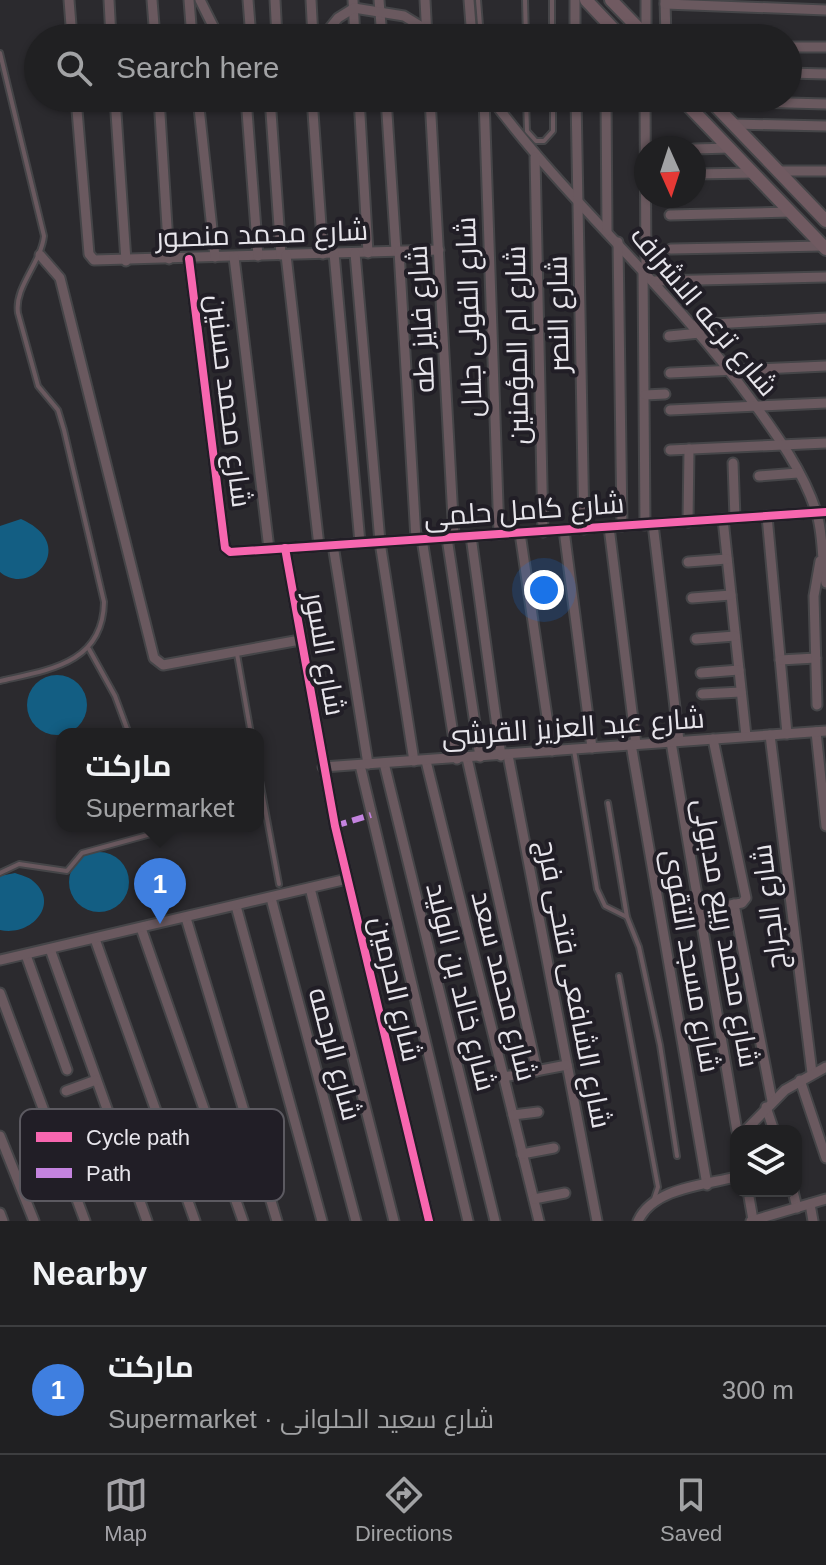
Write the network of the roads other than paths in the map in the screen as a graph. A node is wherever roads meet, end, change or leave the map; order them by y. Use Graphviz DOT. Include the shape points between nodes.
graph roads {
  1 [pos="69,0"];
  2 [pos="109,0"];
  3 [pos="152,0"];
  4 [pos="189,0"];
  5 [pos="200,0"];
  6 [pos="248,0"];
  7 [pos="275,0"];
  8 [pos="311,0"];
  9 [pos="425,0"];
  10 [pos="469,0"];
  11 [pos="478,0"];
  12 [pos="525,0"];
  13 [pos="552,0"];
  14 [pos="575,0"];
  15 [pos="586,0"];
  16 [pos="611,0"];
  17 [pos="646,0"];
  18 [pos="665,2"];
  19 [pos="682,2"];
  20 [pos="353,4"];
  21 [pos="380,5"];
  22 [pos="826,10"];
  23 [pos="606,21"];
  24 [pos="71,24"];
  25 [pos="110,24"];
  26 [pos="154,24"];
  27 [pos="191,24"];
  28 [pos="212,24"];
  29 [pos="250,24"];
  30 [pos="276,24"];
  31 [pos="312,24"];
  32 [pos="333,24"];
  33 [pos="354,24"];
  34 [pos="422,24"];
  35 [pos="426,24"];
  36 [pos="471,24"];
  37 [pos="480,24"];
  38 [pos="526,24"];
  39 [pos="552,24"];
  40 [pos="575,24"];
  41 [pos="609,24"];
  42 [pos="634,24"];
  43 [pos="647,24"];
  44 [pos="666,24"];
  45 [pos="802,47"];
  46 [pos="826,47"];
  47 [pos="0,53"];
  48 [pos="802,73"];
  49 [pos="826,74"];
  50 [pos="802,103"];
  51 [pos="826,104"];
  52 [pos="77,112"];
  53 [pos="116,112"];
  54 [pos="160,112"];
  55 [pos="199,112"];
  56 [pos="247,112"];
  57 [pos="271,112"];
  58 [pos="313,112"];
  59 [pos="360,112"];
  60 [pos="387,112"];
  61 [pos="431,112"];
  62 [pos="484,112"];
  63 [pos="501,112"];
  64 [pos="526,112"];
  65 [pos="553,112"];
  66 [pos="576,112"];
  67 [pos="606,112"];
  68 [pos="645,112"];
  69 [pos="695,112"];
  70 [pos="722,112"];
  71 [pos="733,124"];
  72 [pos="826,126"];
  73 [pos="730,148"];
  74 [pos="706,149"];
  75 [pos="535,157"];
  76 [pos="780,171"];
  77 [pos="826,171"];
  78 [pos="754,173"];
  79 [pos="706,174"];
  80 [pos="578,201"];
  81 [pos="791,212"];
  82 [pos="823,214"];
  83 [pos="670,215"];
  84 [pos="607,231"];
  85 [pos="618,242"];
  86 [pos="824,247"];
  87 [pos="671,249"];
  88 [pos="439,250"];
  89 [pos="398,251"];
  90 [pos="334,253"];
  91 [pos="355,253"];
  92 [pos="368,253"];
  93 [pos="323,254"];
  94 [pos="40,255"];
  95 [pos="284,255"];
  96 [pos="258,256"];
  97 [pos="215,257"];
  98 [pos="234,257"];
  99 [pos="169,259"];
  100 [pos="189,259"];
  101 [pos="126,261"];
  102 [pos="645,269"];
  103 [pos="826,277"];
  104 [pos="655,281"];
  105 [pos="826,318"];
  106 [pos="697,329"];
  107 [pos="669,336"];
  108 [pos="826,366"];
  109 [pos="730,370"];
  110 [pos="670,373"];
  111 [pos="665,394"];
  112 [pos="645,395"];
  113 [pos="826,403"];
  114 [pos="755,406"];
  115 [pos="670,410"];
  116 [pos="826,443"];
  117 [pos="783,445"];
  118 [pos="689,449"];
  119 [pos="670,450"];
  120 [pos="733,463"];
  121 [pos="798,473"];
  122 [pos="759,476"];
  123 [pos="822,512"];
  124 [pos="767,516"];
  125 [pos="735,518"];
  126 [pos="723,519"];
  127 [pos="688,522"];
  128 [pos="649,524"];
  129 [pos="622,526"];
  130 [pos="609,527"];
  131 [pos="584,529"];
  132 [pos="564,530"];
  133 [pos="543,532"];
  134 [pos="520,533"];
  135 [pos="499,534"];
  136 [pos="471,536"];
  137 [pos="450,537"];
  138 [pos="419,539"];
  139 [pos="380,542"];
  140 [pos="360,543"];
  141 [pos="333,545"];
  142 [pos="319,546"];
  143 [pos="225,548"];
  144 [pos="285,548"];
  145 [pos="269,549"];
  146 [pos="824,554"];
  147 [pos="727,559"];
  148 [pos="688,562"];
  149 [pos="826,583"];
  150 [pos="731,595"];
  151 [pos="692,598"];
  152 [pos="735,636"];
  153 [pos="696,639"];
  154 [pos="300,640"];
  155 [pos="89,649"];
  156 [pos="237,654"];
  157 [pos="816,658"];
  158 [pos="780,660"];
  159 [pos="739,670"];
  160 [pos="701,673"];
  161 [pos="0,681"];
  162 [pos="741,692"];
  163 [pos="702,694"];
  164 [pos="817,705"];
  165 [pos="127,728"];
  166 [pos="250,728"];
  167 [pos="821,731"];
  168 [pos="787,734"];
  169 [pos="770,735"];
  170 [pos="746,736"];
  171 [pos="713,739"];
  172 [pos="675,741"];
  173 [pos="634,744"];
  174 [pos="592,748"];
  175 [pos="574,750"];
  176 [pos="552,751"];
  177 [pos="504,756"];
  178 [pos="480,757"];
  179 [pos="462,758"];
  180 [pos="414,761"];
  181 [pos="426,761"];
  182 [pos="384,763"];
  183 [pos="364,764"];
  184 [pos="323,767"];
  185 [pos="264,803"];
  186 [pos="608,803"];
  187 [pos="826,826"];
  188 [pos="151,832"];
  189 [pos="0,873"];
  190 [pos="347,879"];
  191 [pos="279,884"];
  192 [pos="310,888"];
  193 [pos="271,898"];
  194 [pos="734,904"];
  195 [pos="236,906"];
  196 [pos="700,910"];
  197 [pos="627,917"];
  198 [pos="186,918"];
  199 [pos="141,928"];
  200 [pos="95,939"];
  201 [pos="50,949"];
  202 [pos="26,955"];
  203 [pos="0,960"];
  204 [pos="619,976"];
  205 [pos="0,993"];
  206 [pos="567,1065"];
  207 [pos="826,1067"];
  208 [pos="67,1070"];
  209 [pos="537,1071"];
  210 [pos="812,1073"];
  211 [pos="504,1077"];
  212 [pos="96,1080"];
  213 [pos="800,1080"];
  214 [pos="66,1091"];
  215 [pos="769,1104"];
  216 [pos="43,1109"];
  217 [pos="106,1109"];
  218 [pos="155,1109"];
  219 [pos="204,1109"];
  220 [pos="243,1109"];
  221 [pos="538,1112"];
  222 [pos="513,1115"];
  223 [pos="736,1125"];
  224 [pos="750,1125"];
  225 [pos="773,1125"];
  226 [pos="0,1136"];
  227 [pos="554,1148"];
  228 [pos="522,1154"];
  229 [pos="677,1156"];
  230 [pos="826,1158"];
  231 [pos="730,1179"];
  232 [pos="707,1185"];
  233 [pos="20,1186"];
  234 [pos="565,1193"];
  235 [pos="749,1197"];
  236 [pos="794,1197"];
  237 [pos="534,1199"];
  238 [pos="826,1199"];
  239 [pos="26,1201"];
  240 [pos="78,1201"];
  241 [pos="140,1201"];
  242 [pos="188,1201"];
  243 [pos="236,1201"];
  244 [pos="271,1201"];
  245 [pos="653,1201"];
  246 [pos="810,1204"];
  247 [pos="797,1208"];
  248 [pos="0,1213"];
  249 [pos="3,1221"];
  250 [pos="34,1221"];
  251 [pos="85,1221"];
  252 [pos="147,1221"];
  253 [pos="195,1221"];
  254 [pos="243,1221"];
  255 [pos="277,1221"];
  256 [pos="322,1221"];
  257 [pos="356,1221"];
  258 [pos="394,1221"];
  259 [pos="429,1221"];
  260 [pos="468,1221"];
  261 [pos="495,1221"];
  262 [pos="539,1221"];
  263 [pos="597,1221"];
  264 [pos="638,1221"];
  265 [pos="752,1221"];
  266 [pos="813,1221"];
  1 -- 24 [label="street"];
  2 -- 25 [label="street"];
  3 -- 26 [label="street"];
  4 -- 27 [label="street"];
  5 -- 28 [label="street"];
  6 -- 29 [label="street"];
  7 -- 30 [label="street"];
  8 -- 31 [label="street"];
  9 -- 35 [label="street"];
  10 -- 36 [label="street"];
  11 -- 37 [label="lane"];
  12 -- 38 [label="lane"];
  13 -- 39 [label="lane"];
  14 -- 40 [label="street"];
  15 -- 23 [label="street"];
  16 -- 42 [label="street"];
  17 -- 43 [label="street"];
  18 -- 19 [label="street"];
  18 -- 44 [label="street"];
  19 -- 22 [label="street"];
  20 -- 21 [label="street"];
  20 -- 32 [label="street"];
  20 -- 33 [label="street"];
  21 -- 34 [label="street"];
  23 -- 41 [label="street"];
  45 -- 46 [label="street"];
  47 -- 94 [label="lane" via="42,222"];
  48 -- 49 [label="street"];
  50 -- 51 [label="street"];
  52 -- 101 [label="street, شارع محمد منصور" via="89,254 98,261"];
  53 -- 101 [label="street"];
  54 -- 99 [label="street"];
  55 -- 97 [label="street"];
  56 -- 96 [label="street"];
  57 -- 95 [label="street"];
  58 -- 93 [label="street"];
  59 -- 92 [label="street"];
  60 -- 89 [label="street"];
  61 -- 88 [label="street, شارع فايز طه"];
  62 -- 135 [label="street, شارع الفولى جلال"];
  63 -- 75 [label="street, شارع ترعه الاشراف"];
  64 -- 65 [label="lane" via="527,131 536,141 544,141 553,131"];
  66 -- 80 [label="street, شارع النصر"];
  67 -- 84 [label="street"];
  68 -- 102 [label="street, شارع محمد ربيع مدبولى"];
  69 -- 73 [label="street"];
  70 -- 71 [label="street"];
  71 -- 72 [label="street"];
  71 -- 76 [label="street"];
  73 -- 74 [label="street"];
  73 -- 78 [label="street"];
  75 -- 80 [label="street, شارع ترعه الاشراف"];
  75 -- 133 [label="street, شارع ام المؤمنين"];
  76 -- 77 [label="street"];
  76 -- 82 [label="street"];
  78 -- 79 [label="street"];
  78 -- 81 [label="street"];
  80 -- 84 [label="street, شارع ترعه الاشراف"];
  80 -- 131 [label="street, شارع النصر"];
  81 -- 83 [label="street"];
  81 -- 86 [label="street"];
  84 -- 85 [label="street, شارع ترعه الاشراف"];
  85 -- 102 [label="street, شارع ترعه الاشراف"];
  85 -- 129 [label="street"];
  86 -- 87 [label="street"];
  88 -- 89 [label="street, شارع محمد منصور"];
  88 -- 137 [label="street, شارع فايز طه"];
  89 -- 92 [label="street, شارع محمد منصور"];
  89 -- 138 [label="street"];
  90 -- 91 [label="street, شارع محمد منصور"];
  90 -- 93 [label="street, شارع محمد منصور"];
  90 -- 140 [label="street"];
  91 -- 92 [label="street, شارع محمد منصور"];
  91 -- 139 [label="street"];
  93 -- 95 [label="street, شارع محمد منصور"];
  94 -- 155 [label="lane" via="16,301 38,386 58,410 64,430 104,602"];
  94 -- 156 [label="street" via="60,278 154,658 163,665"];
  95 -- 96 [label="street, شارع محمد منصور"];
  95 -- 142 [label="street"];
  96 -- 98 [label="street, شارع محمد منصور"];
  97 -- 98 [label="street, شارع محمد منصور"];
  97 -- 100 [label="street, شارع محمد منصور"];
  98 -- 145 [label="street"];
  99 -- 100 [label="street, شارع محمد منصور"];
  99 -- 101 [label="street, شارع محمد منصور"];
  100 -- 143 [label="street, شارع محمد حسنين"];
  102 -- 104 [label="street, شارع ترعه الاشراف"];
  102 -- 112 [label="street, شارع محمد ربيع مدبولى"];
  103 -- 104 [label="street"];
  104 -- 106 [label="street, شارع ترعه الاشراف"];
  105 -- 106 [label="street"];
  106 -- 107 [label="street"];
  106 -- 109 [label="street, شارع ترعه الاشراف"];
  108 -- 109 [label="street"];
  109 -- 110 [label="street"];
  109 -- 114 [label="street, شارع ترعه الاشراف"];
  111 -- 112 [label="street"];
  112 -- 128 [label="street, شارع محمد ربيع مدبولى"];
  113 -- 114 [label="street"];
  114 -- 115 [label="street"];
  114 -- 117 [label="street, شارع ترعه الاشراف"];
  116 -- 117 [label="street"];
  117 -- 118 [label="street"];
  117 -- 121 [label="street, شارع ترعه الاشراف"];
  118 -- 119 [label="street"];
  118 -- 127 [label="street"];
  120 -- 125 [label="street"];
  121 -- 122 [label="street"];
  121 -- 123 [label="street, شارع ترعه الاشراف"];
  123 -- 124 [label="street, شارع كامل حلمى"];
  123 -- 146 [label="street, شارع ترعه الاشراف"];
  124 -- 125 [label="street, شارع كامل حلمى"];
  124 -- 158 [label="street"];
  125 -- 126 [label="street, شارع كامل حلمى"];
  126 -- 127 [label="street, شارع كامل حلمى"];
  126 -- 147 [label="street"];
  127 -- 128 [label="street, شارع كامل حلمى"];
  128 -- 129 [label="street, شارع كامل حلمى"];
  128 -- 172 [label="street, شارع محمد ربيع مدبولى"];
  129 -- 130 [label="street, شارع كامل حلمى"];
  130 -- 131 [label="street, شارع كامل حلمى"];
  130 -- 173 [label="street, شارع مسجد التقوى"];
  131 -- 132 [label="street, شارع كامل حلمى"];
  132 -- 133 [label="street, شارع كامل حلمى"];
  132 -- 174 [label="street"];
  133 -- 134 [label="street, شارع كامل حلمى"];
  134 -- 135 [label="street, شارع كامل حلمى"];
  134 -- 176 [label="street"];
  135 -- 136 [label="street, شارع كامل حلمى"];
  136 -- 137 [label="street, شارع كامل حلمى"];
  136 -- 177 [label="street, شارع الشافعى فتحى فرج"];
  137 -- 138 [label="street, شارع كامل حلمى"];
  137 -- 178 [label="street, شارع فايز طه"];
  138 -- 139 [label="street, شارع كامل حلمى"];
  138 -- 179 [label="street"];
  139 -- 140 [label="street, شارع كامل حلمى"];
  139 -- 180 [label="street"];
  140 -- 141 [label="street, شارع كامل حلمى"];
  141 -- 142 [label="street, شارع كامل حلمى"];
  141 -- 183 [label="street"];
  142 -- 144 [label="street, شارع كامل حلمى"];
  143 -- 145 [label="street, شارع كامل حلمى"];
  144 -- 145 [label="street, شارع كامل حلمى"];
  144 -- 154 [label="street, شارع السور"];
  146 -- 149 [label="street, شارع ترعه الاشراف"];
  146 -- 157 [label="street" via="814,596"];
  147 -- 148 [label="street"];
  147 -- 150 [label="street"];
  150 -- 151 [label="street"];
  150 -- 152 [label="street"];
  152 -- 153 [label="street"];
  152 -- 159 [label="street"];
  154 -- 156 [label="street"];
  154 -- 184 [label="street, شارع السور"];
  155 -- 161 [label="lane" via="56,669"];
  155 -- 165 [label="lane"];
  156 -- 166 [label="lane"];
  157 -- 158 [label="street"];
  157 -- 164 [label="street"];
  158 -- 168 [label="street"];
  159 -- 160 [label="street"];
  159 -- 162 [label="street"];
  162 -- 163 [label="street"];
  162 -- 170 [label="street"];
  167 -- 168 [label="street, شارع عبد العزيز القرشى"];
  167 -- 187 [label="street"];
  168 -- 169 [label="street, شارع عبد العزيز القرشى"];
  169 -- 170 [label="street, شارع عبد العزيز القرشى"];
  169 -- 210 [label="street, شارع الجراج"];
  170 -- 171 [label="street, شارع عبد العزيز القرشى"];
  171 -- 172 [label="street, شارع عبد العزيز القرشى"];
  171 -- 194 [label="street" via="745,900"];
  172 -- 173 [label="street, شارع عبد العزيز القرشى"];
  172 -- 196 [label="street, شارع محمد ربيع مدبولى"];
  173 -- 174 [label="street, شارع عبد العزيز القرشى"];
  173 -- 232 [label="street, شارع مسجد التقوى"];
  174 -- 175 [label="street, شارع عبد العزيز القرشى"];
  175 -- 176 [label="street, شارع عبد العزيز القرشى"];
  175 -- 197 [label="lane" via="597,889 611,912"];
  176 -- 177 [label="street, شارع عبد العزيز القرشى"];
  177 -- 178 [label="street, شارع عبد العزيز القرشى"];
  177 -- 206 [label="street, شارع الشافعى فتحى فرج"];
  178 -- 179 [label="street, شارع عبد العزيز القرشى"];
  179 -- 181 [label="street, شارع عبد العزيز القرشى"];
  179 -- 209 [label="street"];
  180 -- 181 [label="street, شارع عبد العزيز القرشى"];
  180 -- 182 [label="street, شارع عبد العزيز القرشى"];
  181 -- 211 [label="street, شارع محمد سعد"];
  182 -- 183 [label="street, شارع عبد العزيز القرشى"];
  182 -- 261 [label="street, شارع خالد بن الوليد"];
  183 -- 184 [label="street, شارع عبد العزيز القرشى"];
  183 -- 260 [label="street"];
  184 -- 190 [label="street, شارع الحرمين"];
  185 -- 191 [label="lane"];
  186 -- 197 [label="lane"];
  188 -- 189 [label="lane" via="82,853 67,871 19,864"];
  190 -- 192 [label="street"];
  190 -- 259 [label="street, شارع الحرمين"];
  192 -- 193 [label="street"];
  192 -- 258 [label="street"];
  193 -- 195 [label="street"];
  193 -- 257 [label="street, شارع الرحمه"];
  194 -- 196 [label="street"];
  194 -- 215 [label="street"];
  195 -- 198 [label="street"];
  195 -- 256 [label="street"];
  196 -- 223 [label="street, شارع محمد ربيع مدبولى"];
  197 -- 229 [label="lane" via="639,947 660,1045"];
  198 -- 199 [label="street"];
  198 -- 220 [label="street"];
  199 -- 200 [label="street"];
  199 -- 219 [label="street"];
  200 -- 201 [label="street"];
  200 -- 218 [label="street"];
  201 -- 202 [label="street"];
  201 -- 212 [label="street"];
  202 -- 203 [label="street"];
  202 -- 208 [label="street"];
  204 -- 245 [label="lane" via="658,1187"];
  205 -- 216 [label="street"];
  206 -- 209 [label="street"];
  206 -- 263 [label="street, شارع الشافعى فتحى فرج"];
  207 -- 210 [label="street"];
  209 -- 211 [label="street"];
  210 -- 213 [label="street"];
  211 -- 222 [label="street, شارع محمد سعد"];
  212 -- 214 [label="street"];
  212 -- 217 [label="street"];
  213 -- 215 [label="street"];
  213 -- 230 [label="street"];
  215 -- 224 [label="street"];
  215 -- 225 [label="street"];
  221 -- 222 [label="street"];
  222 -- 228 [label="street, شارع محمد سعد"];
  226 -- 233 [label="street"];
  227 -- 228 [label="street"];
  228 -- 237 [label="street, شارع محمد سعد"];
  231 -- 232 [label="street"];
  232 -- 245 [label="street"];
  234 -- 237 [label="street"];
  235 -- 265 [label="street"];
  236 -- 247 [label="street"];
  237 -- 262 [label="street, شارع محمد سعد"];
  238 -- 246 [label="street"];
  239 -- 250 [label="street"];
  240 -- 251 [label="street"];
  241 -- 252 [label="street"];
  242 -- 253 [label="street"];
  243 -- 254 [label="street"];
  244 -- 255 [label="street"];
  245 -- 264 [label="street"];
  246 -- 247 [label="street"];
  246 -- 266 [label="street"];
  247 -- 265 [label="street"];
  248 -- 249 [label="street"];
}
